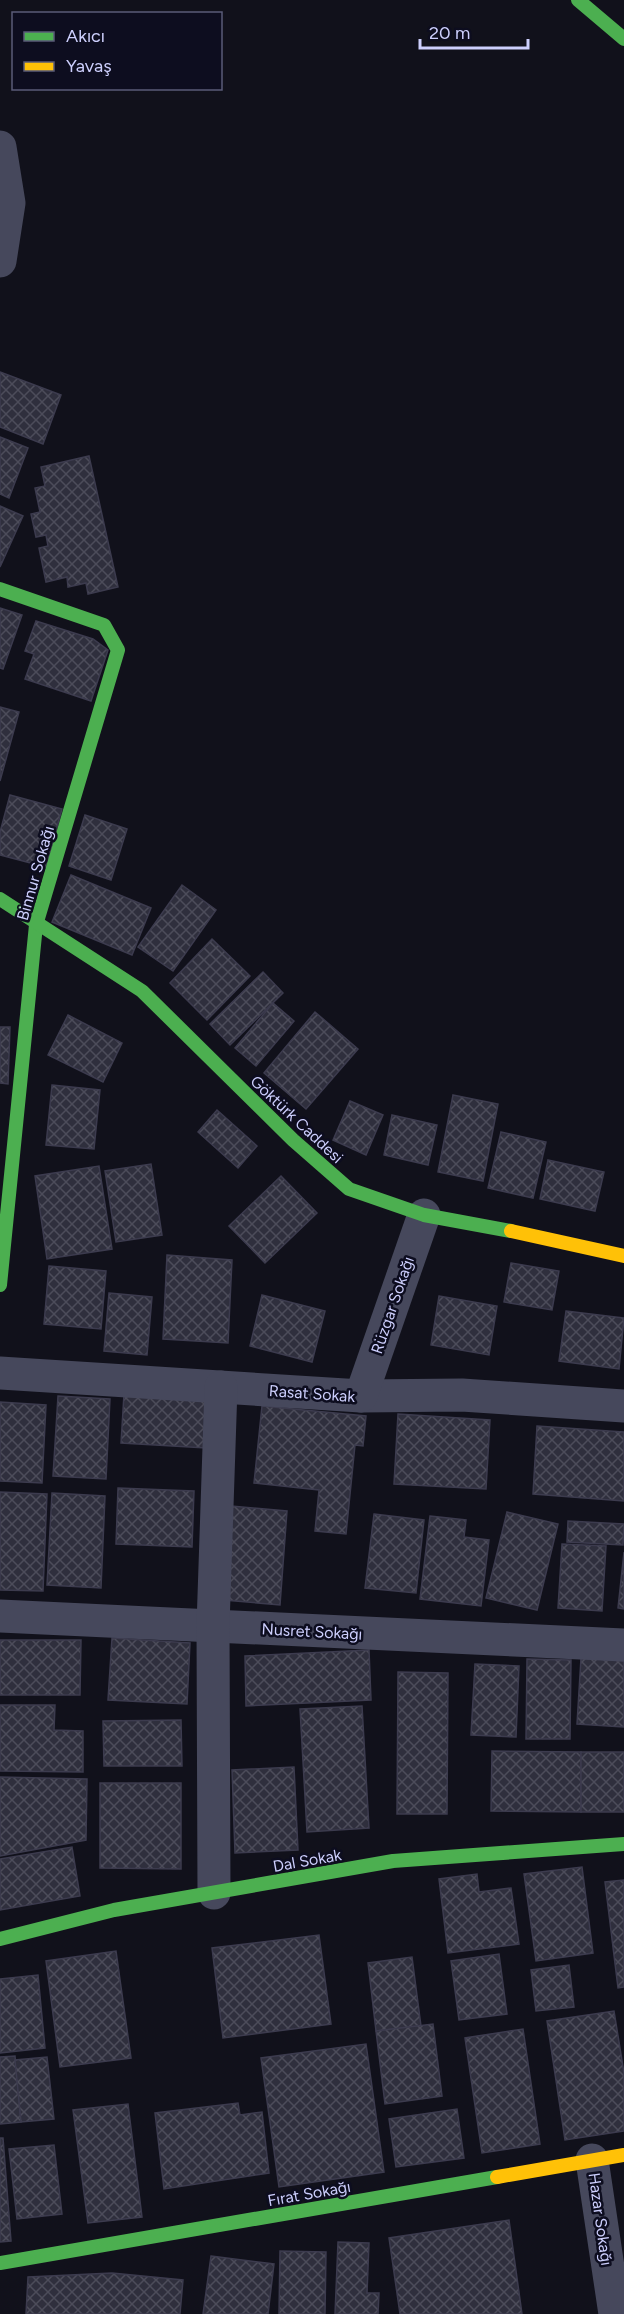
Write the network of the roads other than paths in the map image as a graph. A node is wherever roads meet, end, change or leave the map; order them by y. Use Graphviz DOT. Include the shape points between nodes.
graph roads {
  1 [pos="578,0"];
  2 [pos="624,39"];
  3 [pos="0,147"];
  4 [pos="0,261"];
  5 [pos="0,589"];
  6 [pos="0,899"];
  7 [pos="36,925"];
  8 [pos="424,1215"];
  9 [pos="624,1256"];
  10 [pos="0,1285"];
  11 [pos="0,1373"];
  12 [pos="221,1387"];
  13 [pos="361,1396"];
  14 [pos="624,1406"];
  15 [pos="0,1616"];
  16 [pos="213,1626"];
  17 [pos="624,1646"];
  18 [pos="624,1844"];
  19 [pos="214,1893"];
  20 [pos="0,1940"];
  21 [pos="608,2158"];
  22 [pos="0,2263"];
  23 [pos="615,2314"];
  1 -- 2 [label="street"];
  3 -- 4 [label="street" via="9,202"];
  5 -- 7 [label="street, Binnur Sokağı" via="104,625 118,650"];
  6 -- 7 [label="street, Göktürk Caddesi"];
  7 -- 8 [label="street, Göktürk Caddesi" via="142,991 293,1140 349,1189"];
  7 -- 10 [label="street, Binnur Sokağı"];
  8 -- 9 [label="street, Göktürk Caddesi"];
  8 -- 13 [label="street, Rüzgar Sokağı"];
  11 -- 12 [label="street, Rasat Sokak"];
  12 -- 13 [label="street, Rasat Sokak"];
  12 -- 16 [label="street"];
  13 -- 14 [label="street, Rasat Sokak" via="462,1395"];
  15 -- 16 [label="street, Nusret Sokağı"];
  16 -- 17 [label="street, Nusret Sokağı"];
  16 -- 19 [label="street"];
  18 -- 19 [label="street, Dal Sokak" via="393,1861"];
  19 -- 20 [label="street, Dal Sokak" via="114,1910"];
  21 -- 22 [label="street, Fırat Sokağı"];
  21 -- 23 [label="street, Hazar Sokağı"];
}
